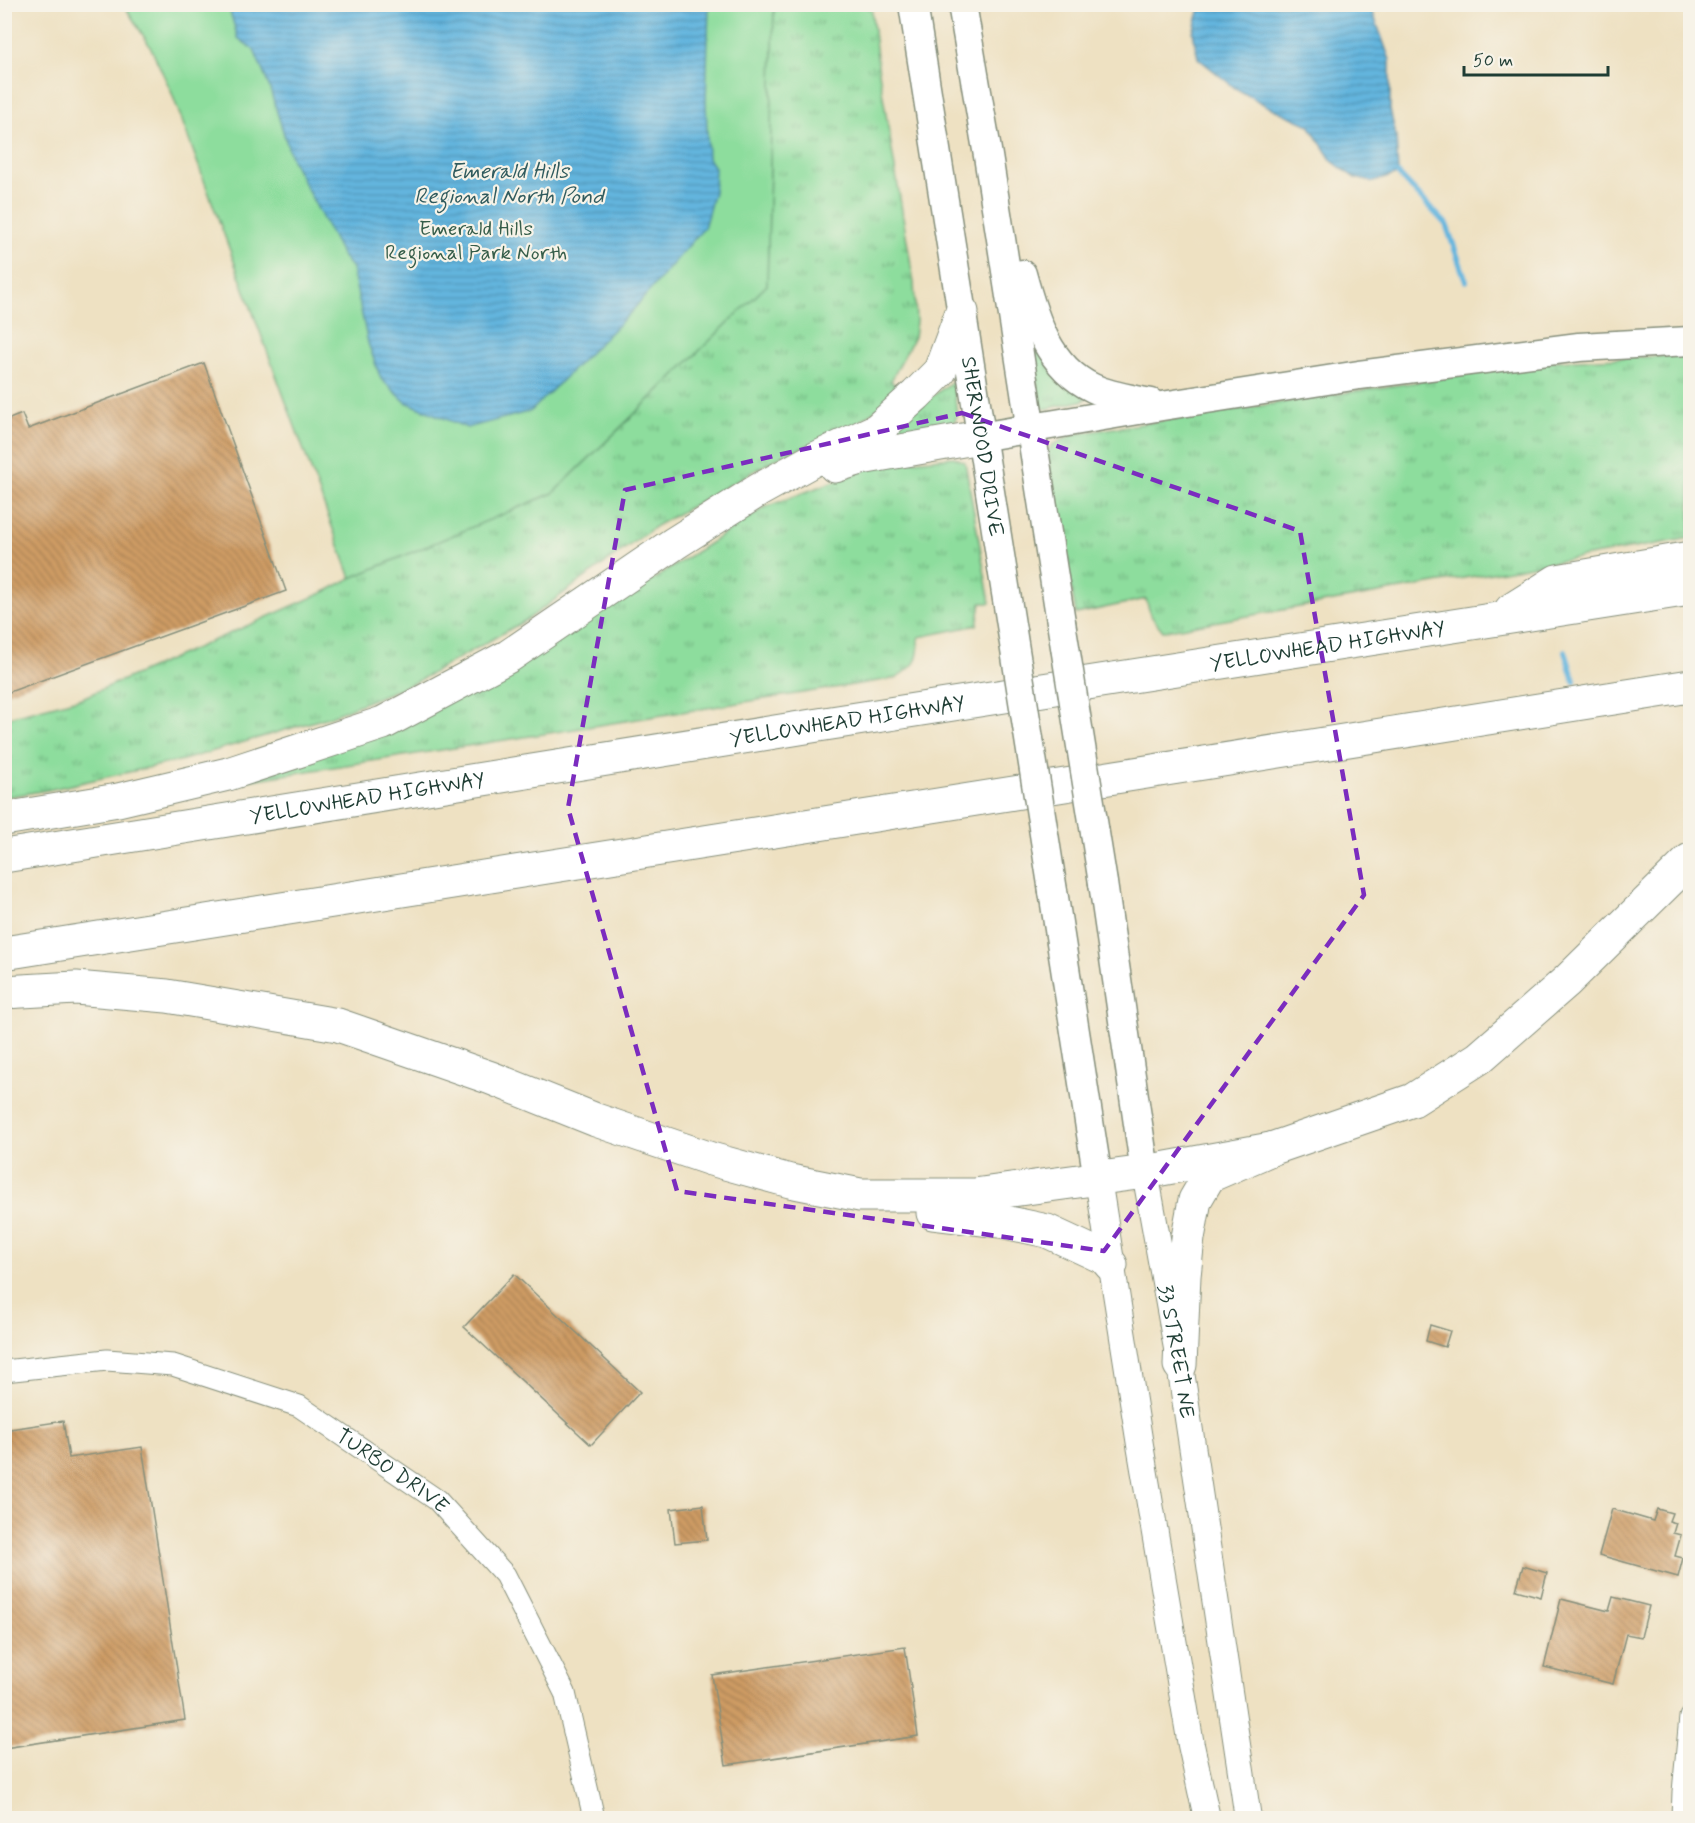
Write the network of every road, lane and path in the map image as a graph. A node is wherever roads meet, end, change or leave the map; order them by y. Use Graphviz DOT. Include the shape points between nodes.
graph roads {
  1 [pos="914,4"];
  2 [pos="962,4"];
  3 [pos="988,156"];
  4 [pos="962,312"];
  5 [pos="1690,341"];
  6 [pos="1162,406"];
  7 [pos="1031,429"];
  8 [pos="980,437"];
  9 [pos="759,490"];
  10 [pos="1690,558"];
  11 [pos="1690,589"];
  12 [pos="1498,618"];
  13 [pos="1690,686"];
  14 [pos="4,819"];
  15 [pos="4,856"];
  16 [pos="1690,860"];
  17 [pos="4,953"];
  18 [pos="4,992"];
  19 [pos="1271,1149"];
  20 [pos="1145,1172"];
  21 [pos="1098,1179"];
  22 [pos="860,1194"];
  23 [pos="1111,1266"];
  24 [pos="1180,1365"];
  25 [pos="4,1371"];
  26 [pos="1690,1717"];
  27 [pos="594,1818"];
  28 [pos="1207,1818"];
  29 [pos="1248,1818"];
  30 [pos="1682,1818"];
  1 -- 4 [label="main road, SHERWOOD DRIVE"];
  2 -- 3 [label="main road"];
  3 -- 6 [label="main road" via="1031,306 1049,350 1067,371 1093,388"];
  3 -- 7 [label="main road"];
  4 -- 8 [label="main road, SHERWOOD DRIVE"];
  4 -- 9 [label="highway" via="940,371 877,430"];
  5 -- 6 [label="main road" via="1579,347 1359,375"];
  6 -- 7 [label="main road"];
  7 -- 8 [label="main road"];
  7 -- 20 [label="main road, 33 STREET NE, bridge"];
  8 -- 9 [label="highway" via="861,458"];
  8 -- 21 [label="main road, SHERWOOD DRIVE, bridge"];
  9 -- 14 [label="highway" via="509,656 383,723 228,774 118,800"];
  10 -- 12 [label="highway" via="1557,581"];
  11 -- 12 [label="highway, YELLOWHEAD HIGHWAY"];
  12 -- 15 [label="highway, YELLOWHEAD HIGHWAY"];
  13 -- 17 [label="highway"];
  16 -- 19 [label="highway" via="1567,981 1479,1058 1413,1100"];
  18 -- 22 [label="highway" via="76,988 167,996 338,1025 711,1159 790,1181"];
  19 -- 20 [label="highway"];
  19 -- 24 [label="highway" via="1209,1176 1195,1200 1184,1276"];
  20 -- 21 [label="highway"];
  20 -- 24 [label="street, 33 STREET NE"];
  21 -- 22 [label="highway" via="974,1195"];
  21 -- 23 [label="street"];
  22 -- 23 [label="highway" via="886,1207 1047,1231 1105,1258"];
  23 -- 28 [label="street" via="1189,1734"];
  24 -- 29 [label="street, 33 STREET NE"];
  25 -- 27 [label="street, TURBO DRIVE" via="107,1360 173,1365 298,1406 437,1500 505,1575 565,1694"];
  26 -- 30 [label="street"];
}
